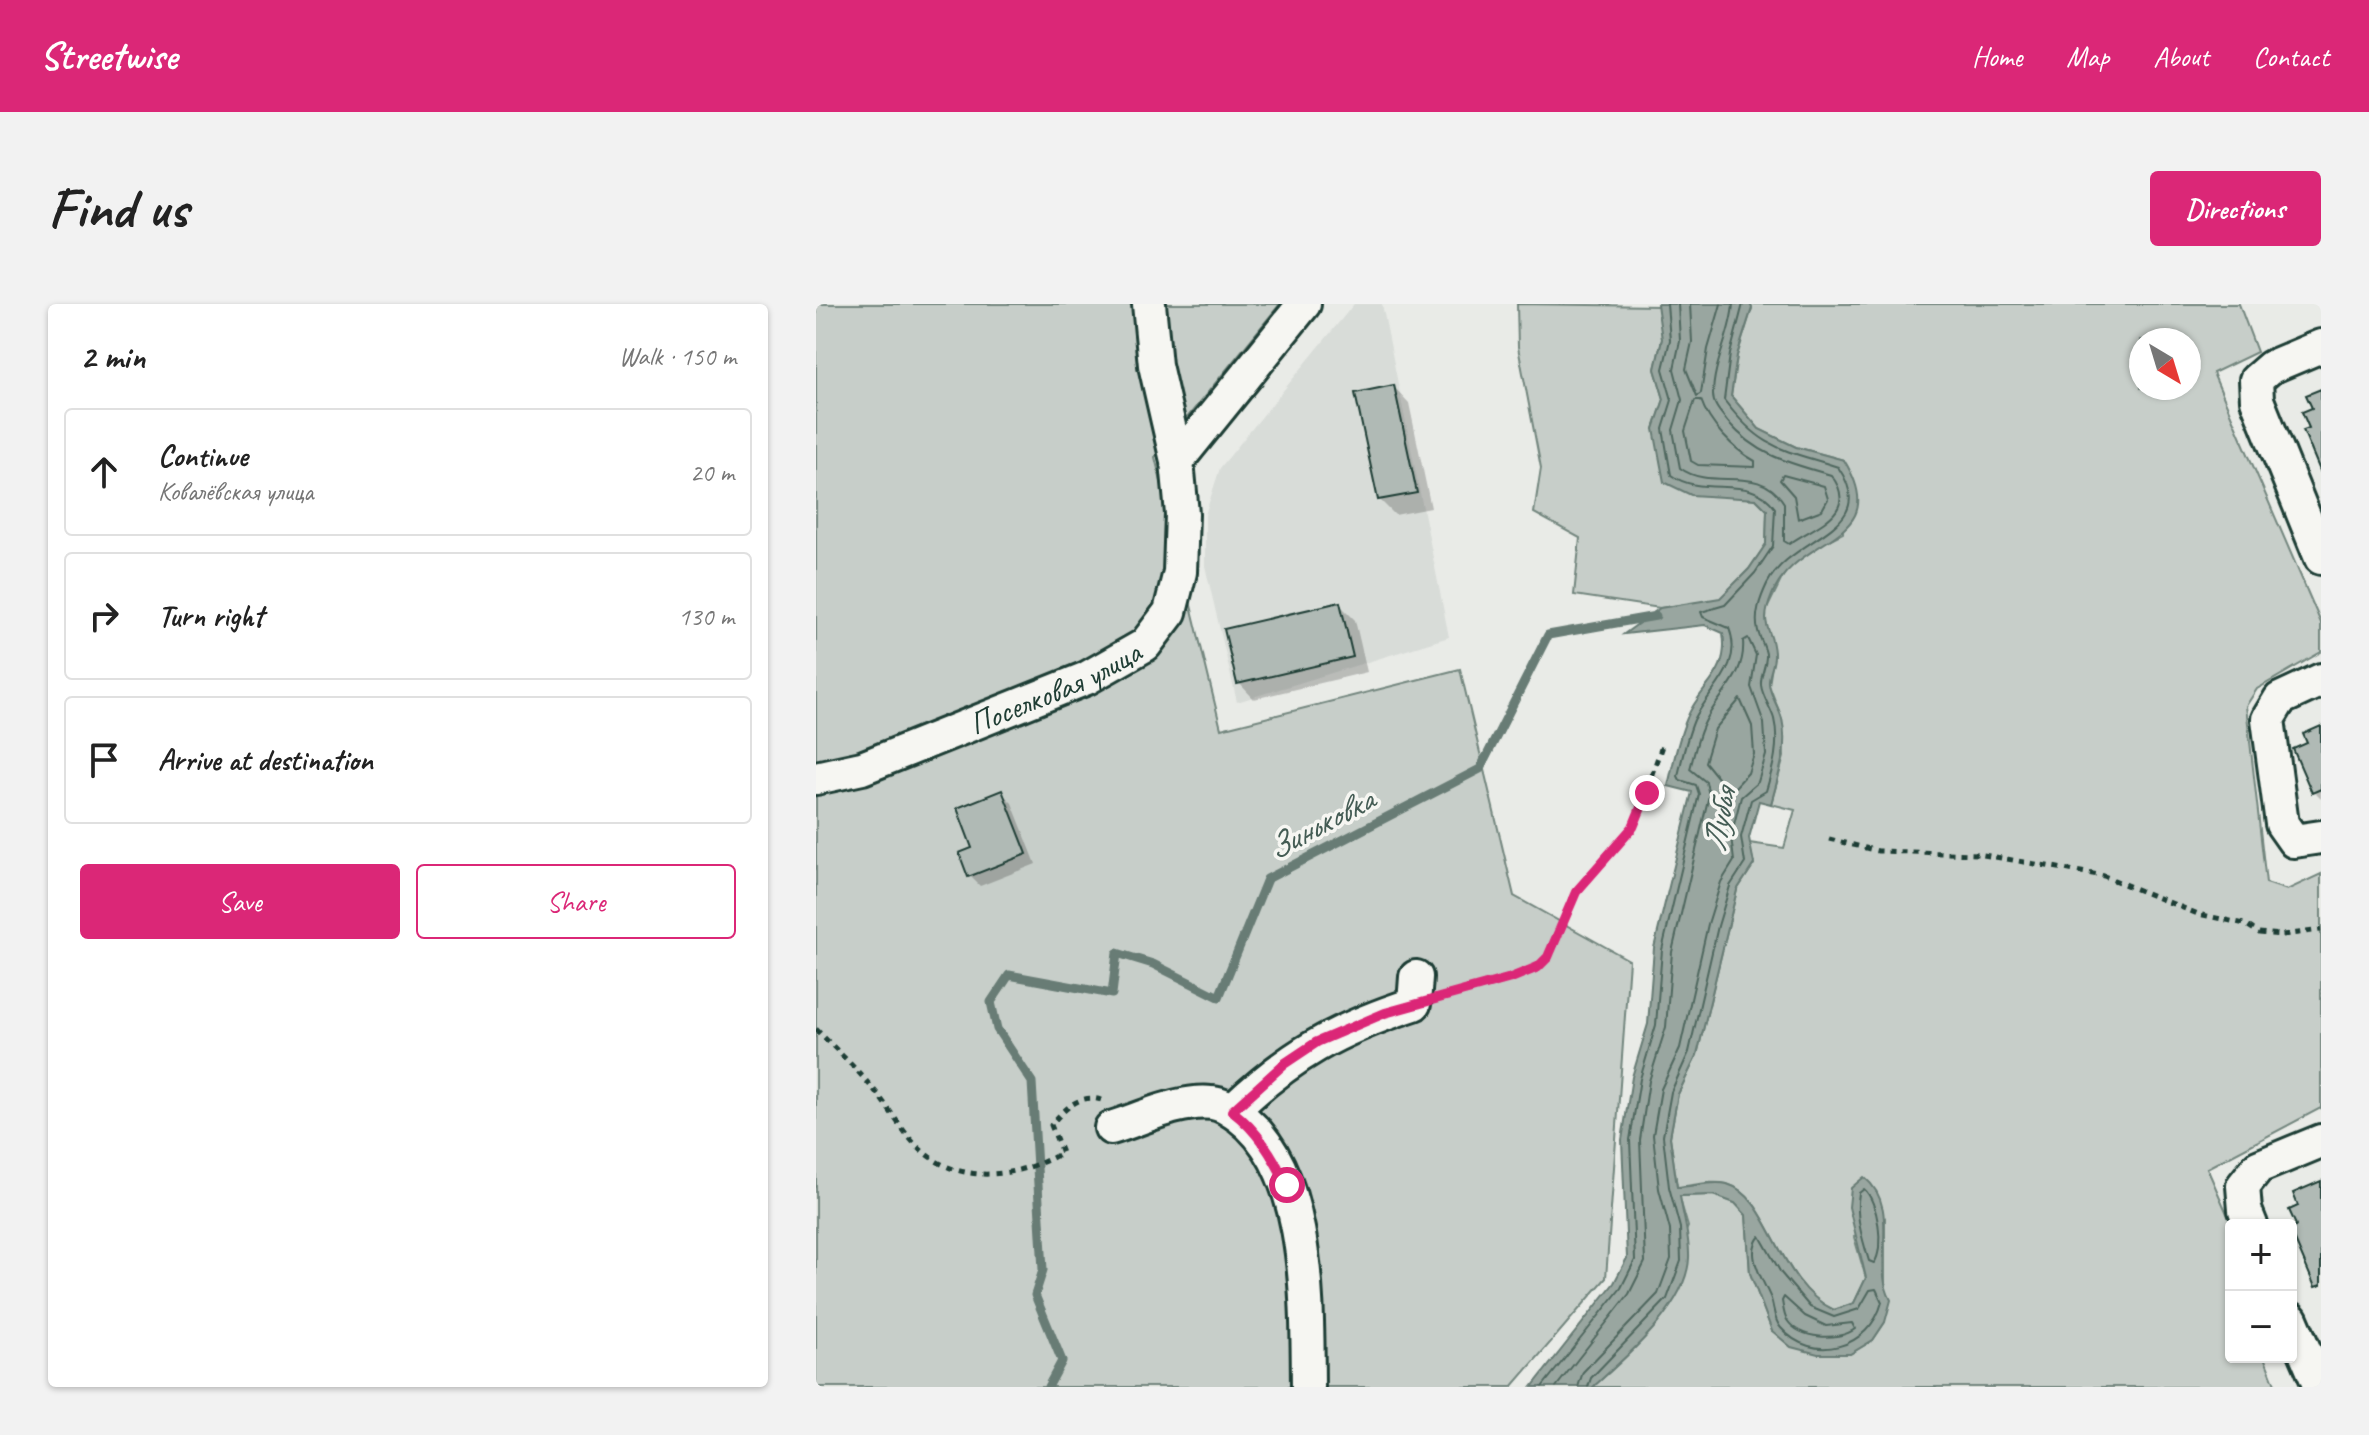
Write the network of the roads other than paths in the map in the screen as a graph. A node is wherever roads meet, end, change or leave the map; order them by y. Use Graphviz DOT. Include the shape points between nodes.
graph roads {
  1 [pos="1149,304"];
  2 [pos="1304,304"];
  3 [pos="2321,346"];
  4 [pos="1177,461"];
  5 [pos="2321,558"];
  6 [pos="2321,680"];
  7 [pos="816,778"];
  8 [pos="2321,837"];
  9 [pos="1415,991"];
  10 [pos="1232,1111"];
  11 [pos="1111,1128"];
  12 [pos="2321,1141"];
  13 [pos="2249,1219"];
  14 [pos="2297,1333"];
  15 [pos="1308,1387"];
  16 [pos="2320,1387"];
  1 -- 4 [label="street, Поселковая улица" via="1155,365"];
  2 -- 4 [label="street"];
  3 -- 5 [label="street" via="2271,367 2256,380 2257,400"];
  4 -- 7 [label="street, Поселковая улица" via="1180,572 1170,612 1145,645 1045,695 862,768"];
  6 -- 8 [label="street" via="2280,699 2268,719 2282,824 2294,841"];
  9 -- 10 [label="street" via="1317,1042"];
  10 -- 11 [label="street" via="1209,1102"];
  10 -- 15 [label="street" via="1249,1124 1274,1159 1295,1212 1307,1315"];
  12 -- 13 [label="street" via="2258,1167 2243,1186"];
  14 -- 16 [label="street"];
}
